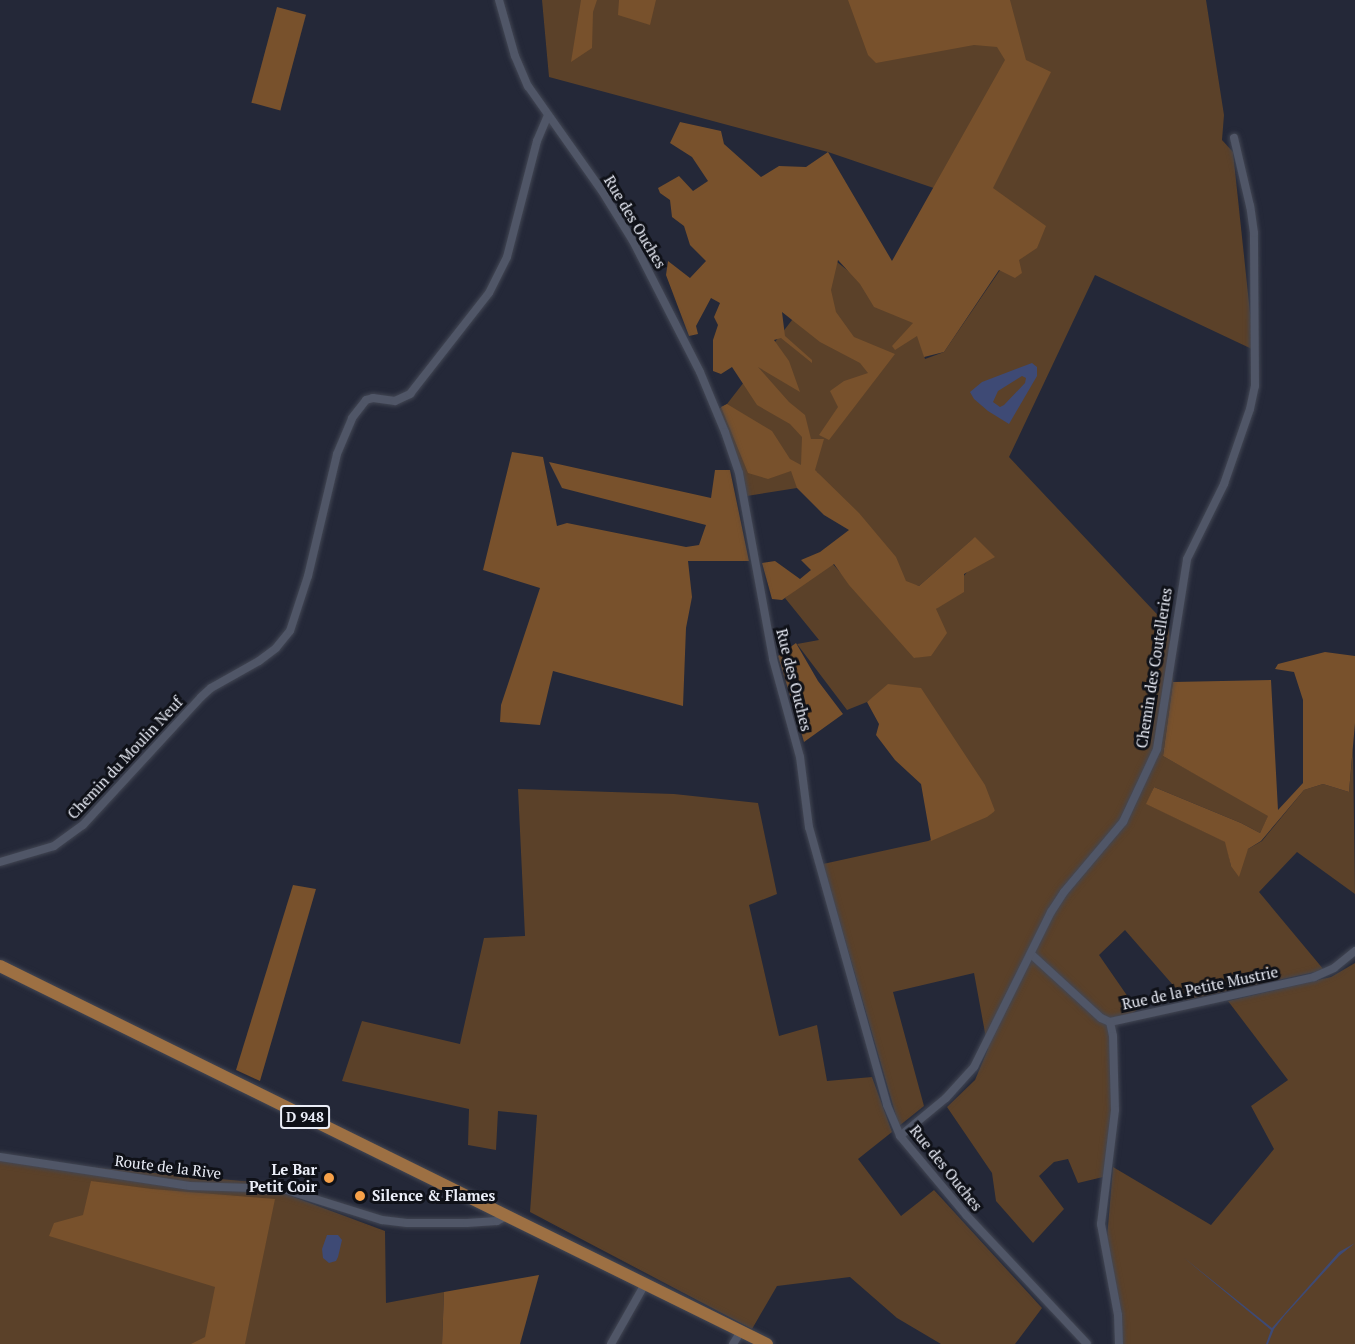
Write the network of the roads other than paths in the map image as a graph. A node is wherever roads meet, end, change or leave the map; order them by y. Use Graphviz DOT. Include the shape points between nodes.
graph roads {
  1 [pos="499,0"];
  2 [pos="548,115"];
  3 [pos="1234,138"];
  4 [pos="0,862"];
  5 [pos="1355,951"];
  6 [pos="1032,955"];
  7 [pos="0,966"];
  8 [pos="1110,1022"];
  9 [pos="900,1136"];
  10 [pos="0,1157"];
  11 [pos="507,1216"];
  12 [pos="645,1284"];
  13 [pos="741,1331"];
  14 [pos="611,1344"];
  15 [pos="733,1344"];
  16 [pos="767,1344"];
  17 [pos="1087,1344"];
  18 [pos="1119,1344"];
  1 -- 2 [label="street, Rue des Ouches" via="521,71"];
  2 -- 4 [label="street, Chemin du Moulin Neuf" via="537,141 507,257 489,293 410,394 395,400 366,400 352,418 337,454 308,576 290,631 259,661 201,697 83,825 54,846"];
  2 -- 9 [label="street, Rue des Ouches" via="633,241 700,372 739,473 774,659 800,757 809,827 887,1105"];
  3 -- 6 [label="street, Chemin des Coutelleries" via="1254,234 1256,373 1250,409 1224,484 1187,559 1153,759 1123,822 1056,903"];
  5 -- 8 [label="street, Rue de la Petite Mustrie" via="1334,969 1314,977"];
  6 -- 8 [label="street, Rue de la Petite Mustrie"];
  6 -- 9 [label="street, Chemin des Coutelleries" via="974,1067 946,1098"];
  7 -- 11 [label="main road, D 948"];
  8 -- 18 [label="street" via="1115,1110 1101,1224 1118,1315"];
  9 -- 17 [label="street, Rue des Ouches" via="967,1216"];
  10 -- 11 [label="street, Route de la Rive" via="190,1186 283,1189 382,1220 407,1223 496,1221"];
  11 -- 12 [label="main road, D 948"];
  12 -- 13 [label="main road, D 948"];
  12 -- 14 [label="street"];
  13 -- 15 [label="street"];
  13 -- 16 [label="main road, D 948"];
}
